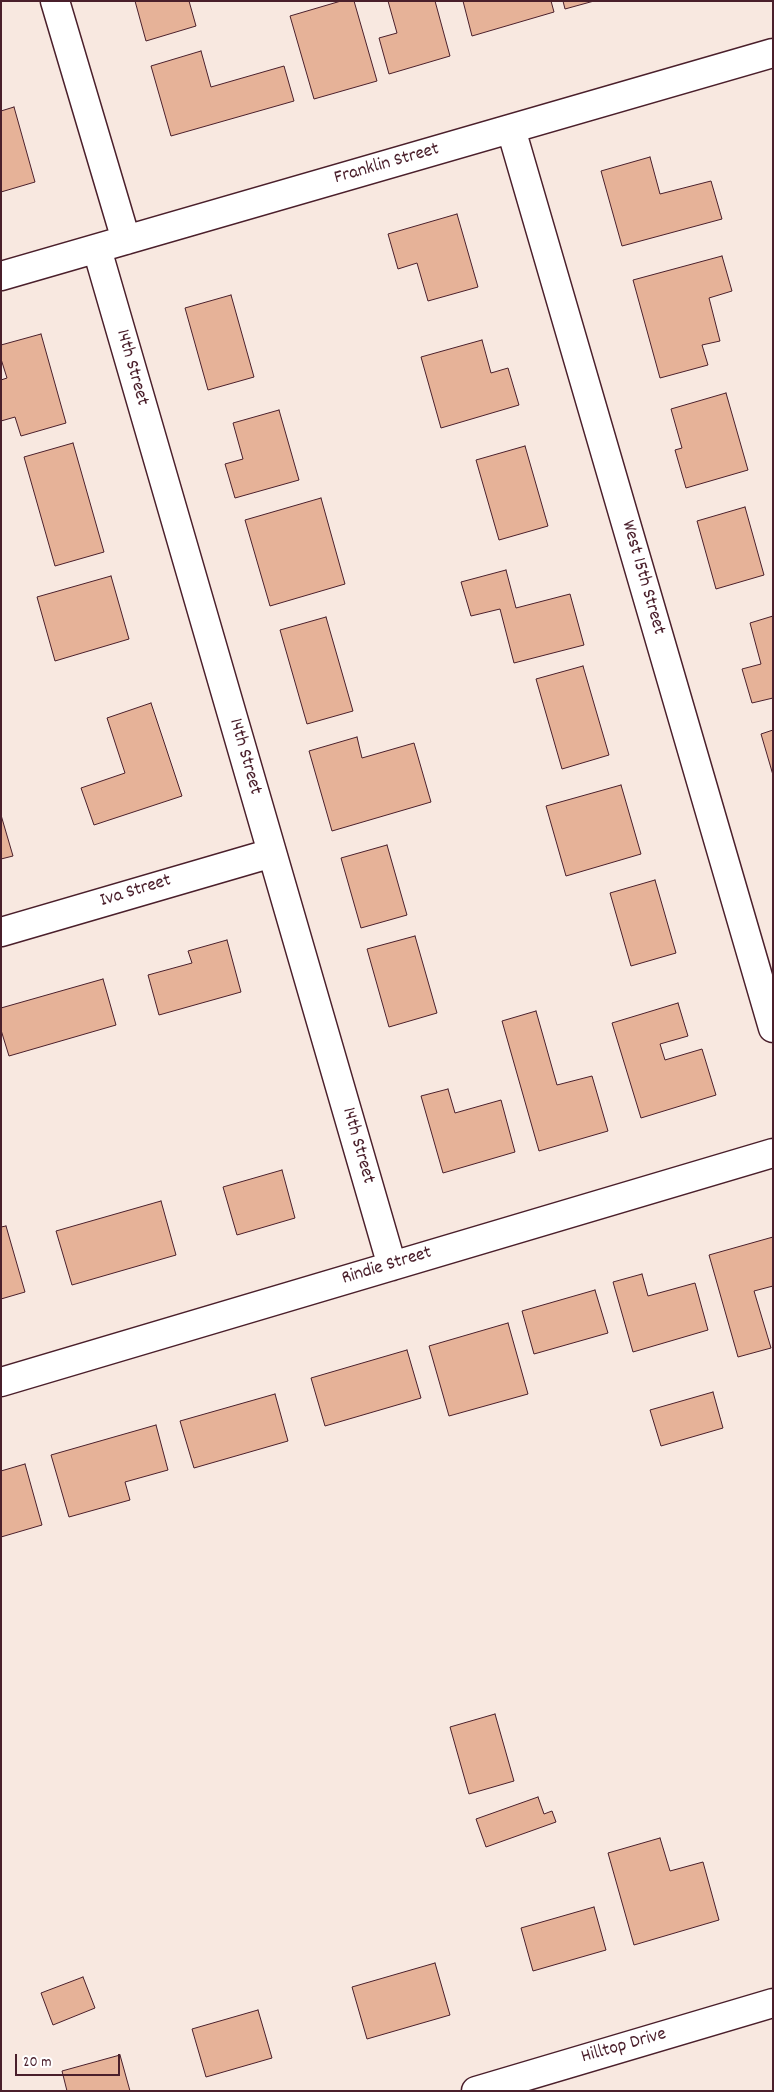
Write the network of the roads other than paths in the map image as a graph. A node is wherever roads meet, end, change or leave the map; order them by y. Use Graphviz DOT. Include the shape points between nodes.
graph roads {
  1 [pos="55,1"];
  2 [pos="773,53"];
  3 [pos="511,129"];
  4 [pos="126,240"];
  5 [pos="97,249"];
  6 [pos="1,276"];
  7 [pos="272,853"];
  8 [pos="1,932"];
  9 [pos="773,1028"];
  10 [pos="773,1153"];
  11 [pos="392,1266"];
  12 [pos="1,1382"];
  13 [pos="773,2003"];
  14 [pos="476,2091"];
  1 -- 4 [label="street"];
  2 -- 3 [label="street, Franklin Street"];
  3 -- 4 [label="street, Franklin Street"];
  3 -- 9 [label="street, West 15th Street"];
  4 -- 5 [label="street, Franklin Street"];
  5 -- 6 [label="street, Franklin Street"];
  5 -- 7 [label="street, 14th Street"];
  7 -- 8 [label="street, Iva Street"];
  7 -- 11 [label="street, 14th Street"];
  10 -- 11 [label="street, Rindie Street"];
  11 -- 12 [label="street, Rindie Street"];
  13 -- 14 [label="street, Hilltop Drive"];
}
